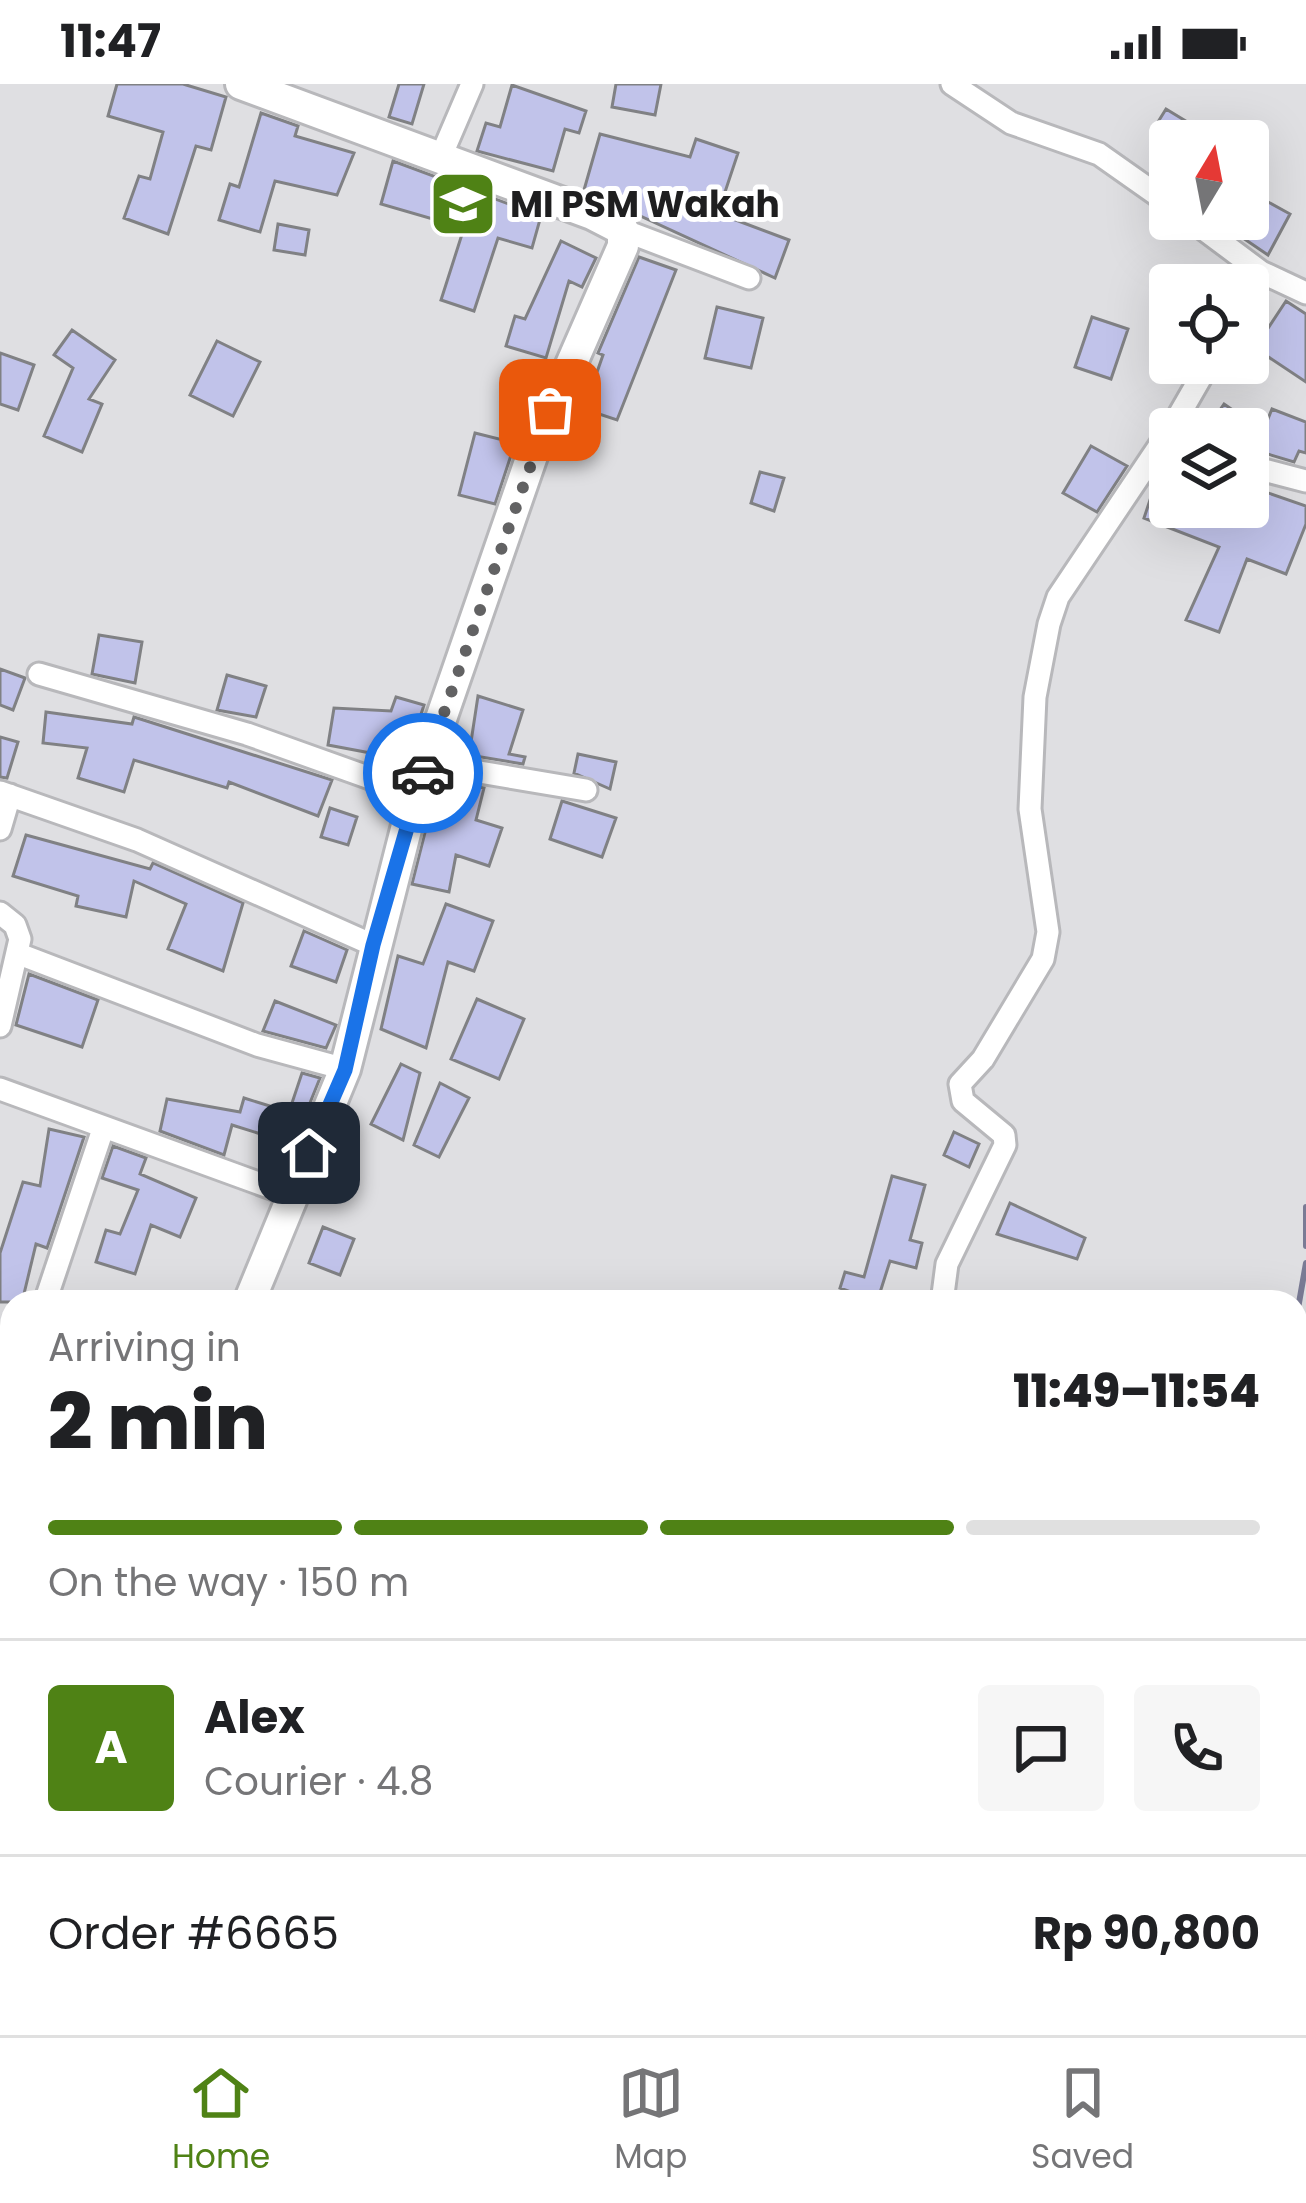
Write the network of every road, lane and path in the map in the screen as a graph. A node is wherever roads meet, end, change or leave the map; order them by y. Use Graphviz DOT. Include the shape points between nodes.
graph roads {
  1 [pos="241,84"];
  2 [pos="472,84"];
  3 [pos="952,84"];
  4 [pos="439,161"];
  5 [pos="1149,189"];
  6 [pos="622,230"];
  7 [pos="1219,240"];
  8 [pos="1251,264"];
  9 [pos="1269,275"];
  10 [pos="749,278"];
  11 [pos="1306,293"];
  12 [pos="1149,464"];
  13 [pos="1269,471"];
  14 [pos="1306,481"];
  15 [pos="39,674"];
  16 [pos="426,763"];
  17 [pos="586,790"];
  18 [pos="5,793"];
  19 [pos="415,794"];
  20 [pos="0,830"];
  21 [pos="0,913"];
  22 [pos="373,945"];
  23 [pos="19,954"];
  24 [pos="0,1026"];
  25 [pos="345,1070"];
  26 [pos="0,1089"];
  27 [pos="103,1129"];
  28 [pos="291,1195"];
  29 [pos="49,1290"];
  30 [pos="254,1290"];
  31 [pos="943,1290"];
  1 -- 4 [label="street"];
  2 -- 4 [label="street"];
  3 -- 5 [label="street" via="1011,123 1100,154"];
  4 -- 6 [label="street"];
  6 -- 10 [label="street"];
  6 -- 16 [label="street" via="623,246 535,447"];
  7 -- 8 [label="street"];
  9 -- 11 [label="street"];
  12 -- 31 [label="street" via="1058,597 1041,653 1030,809 1048,932 1038,974 960,1084 963,1101 1004,1135 1005,1145 946,1264"];
  13 -- 14 [label="street"];
  15 -- 19 [label="street" via="247,734"];
  16 -- 17 [label="street"];
  16 -- 19 [label="street"];
  18 -- 20 [label="street"];
  18 -- 22 [label="street" via="136,840"];
  19 -- 22 [label="street"];
  21 -- 23 [label="street" via="15,925"];
  22 -- 25 [label="street"];
  23 -- 24 [label="street"];
  23 -- 25 [label="street"];
  25 -- 28 [label="street"];
  26 -- 27 [label="street"];
  27 -- 28 [label="street"];
  27 -- 29 [label="street"];
  28 -- 30 [label="street"];
}
